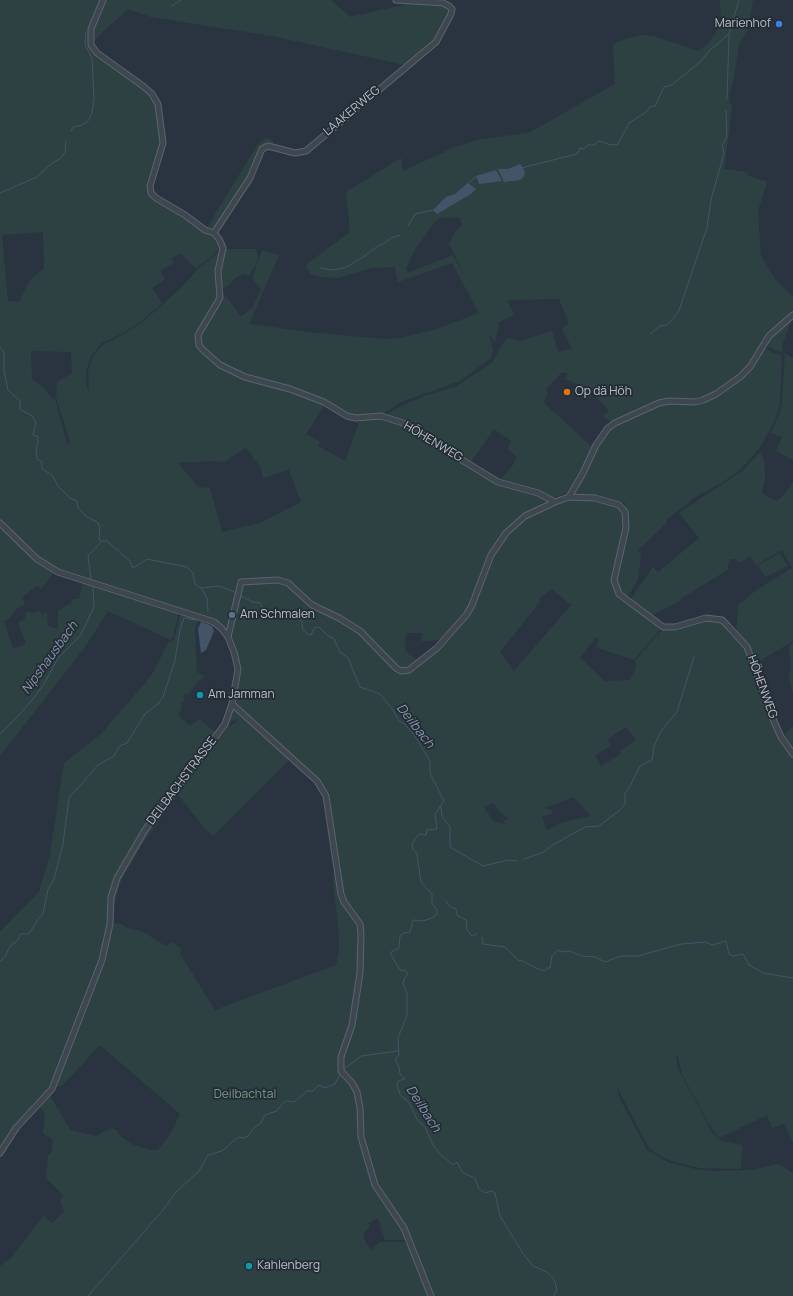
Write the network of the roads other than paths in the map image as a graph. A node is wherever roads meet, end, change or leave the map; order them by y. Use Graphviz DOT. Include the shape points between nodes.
graph roads {
  1 [pos="103,0"];
  2 [pos="396,0"];
  3 [pos="214,233"];
  4 [pos="793,315"];
  5 [pos="569,497"];
  6 [pos="555,502"];
  7 [pos="0,523"];
  8 [pos="228,638"];
  9 [pos="232,704"];
  10 [pos="793,754"];
  11 [pos="0,1153"];
  12 [pos="431,1296"];
  1 -- 3 [label="street" via="91,29 91,45 97,53 143,86 158,104 163,142 150,186 151,193 205,230"];
  2 -- 3 [label="street, LAAKERWEG" via="444,3 452,9 436,42 306,151 295,153 268,146 262,149 250,178"];
  3 -- 6 [label="street, HÖHENWEG" via="222,248 218,271 220,298 200,329 197,340 202,349 220,365 245,378 279,385 324,402 347,416 381,416 406,424 498,482 538,493"];
  4 -- 5 [label="street" via="769,336 750,367 716,394 696,402 659,403 608,428 596,445"];
  5 -- 6 [label="street, HÖHENWEG"];
  5 -- 10 [label="street, HÖHENWEG" via="595,498 614,503 623,509 626,528 614,580 617,590 625,599 663,627 675,627 699,619 722,620 743,642 755,664 764,698 781,737"];
  6 -- 8 [label="street" via="525,516 506,533 491,555 467,614 437,648 409,670 401,671 396,668 360,631 312,605 288,583 271,580 242,582"];
  7 -- 8 [label="street, DEILBACHSTRASSE" via="48,567 206,619 222,629"];
  8 -- 9 [label="street, DEILBACHSTRASSE" via="238,669"];
  9 -- 11 [label="street, DEILBACHSTRASSE" via="225,724 145,830 122,868 111,897 110,924 102,960 56,1080 52,1089 16,1128"];
  9 -- 12 [label="street" via="317,781 326,796 341,894 360,924 361,934 360,973 352,1025 341,1057 341,1071 356,1092 360,1108 360,1137 375,1184 404,1228"];
}
